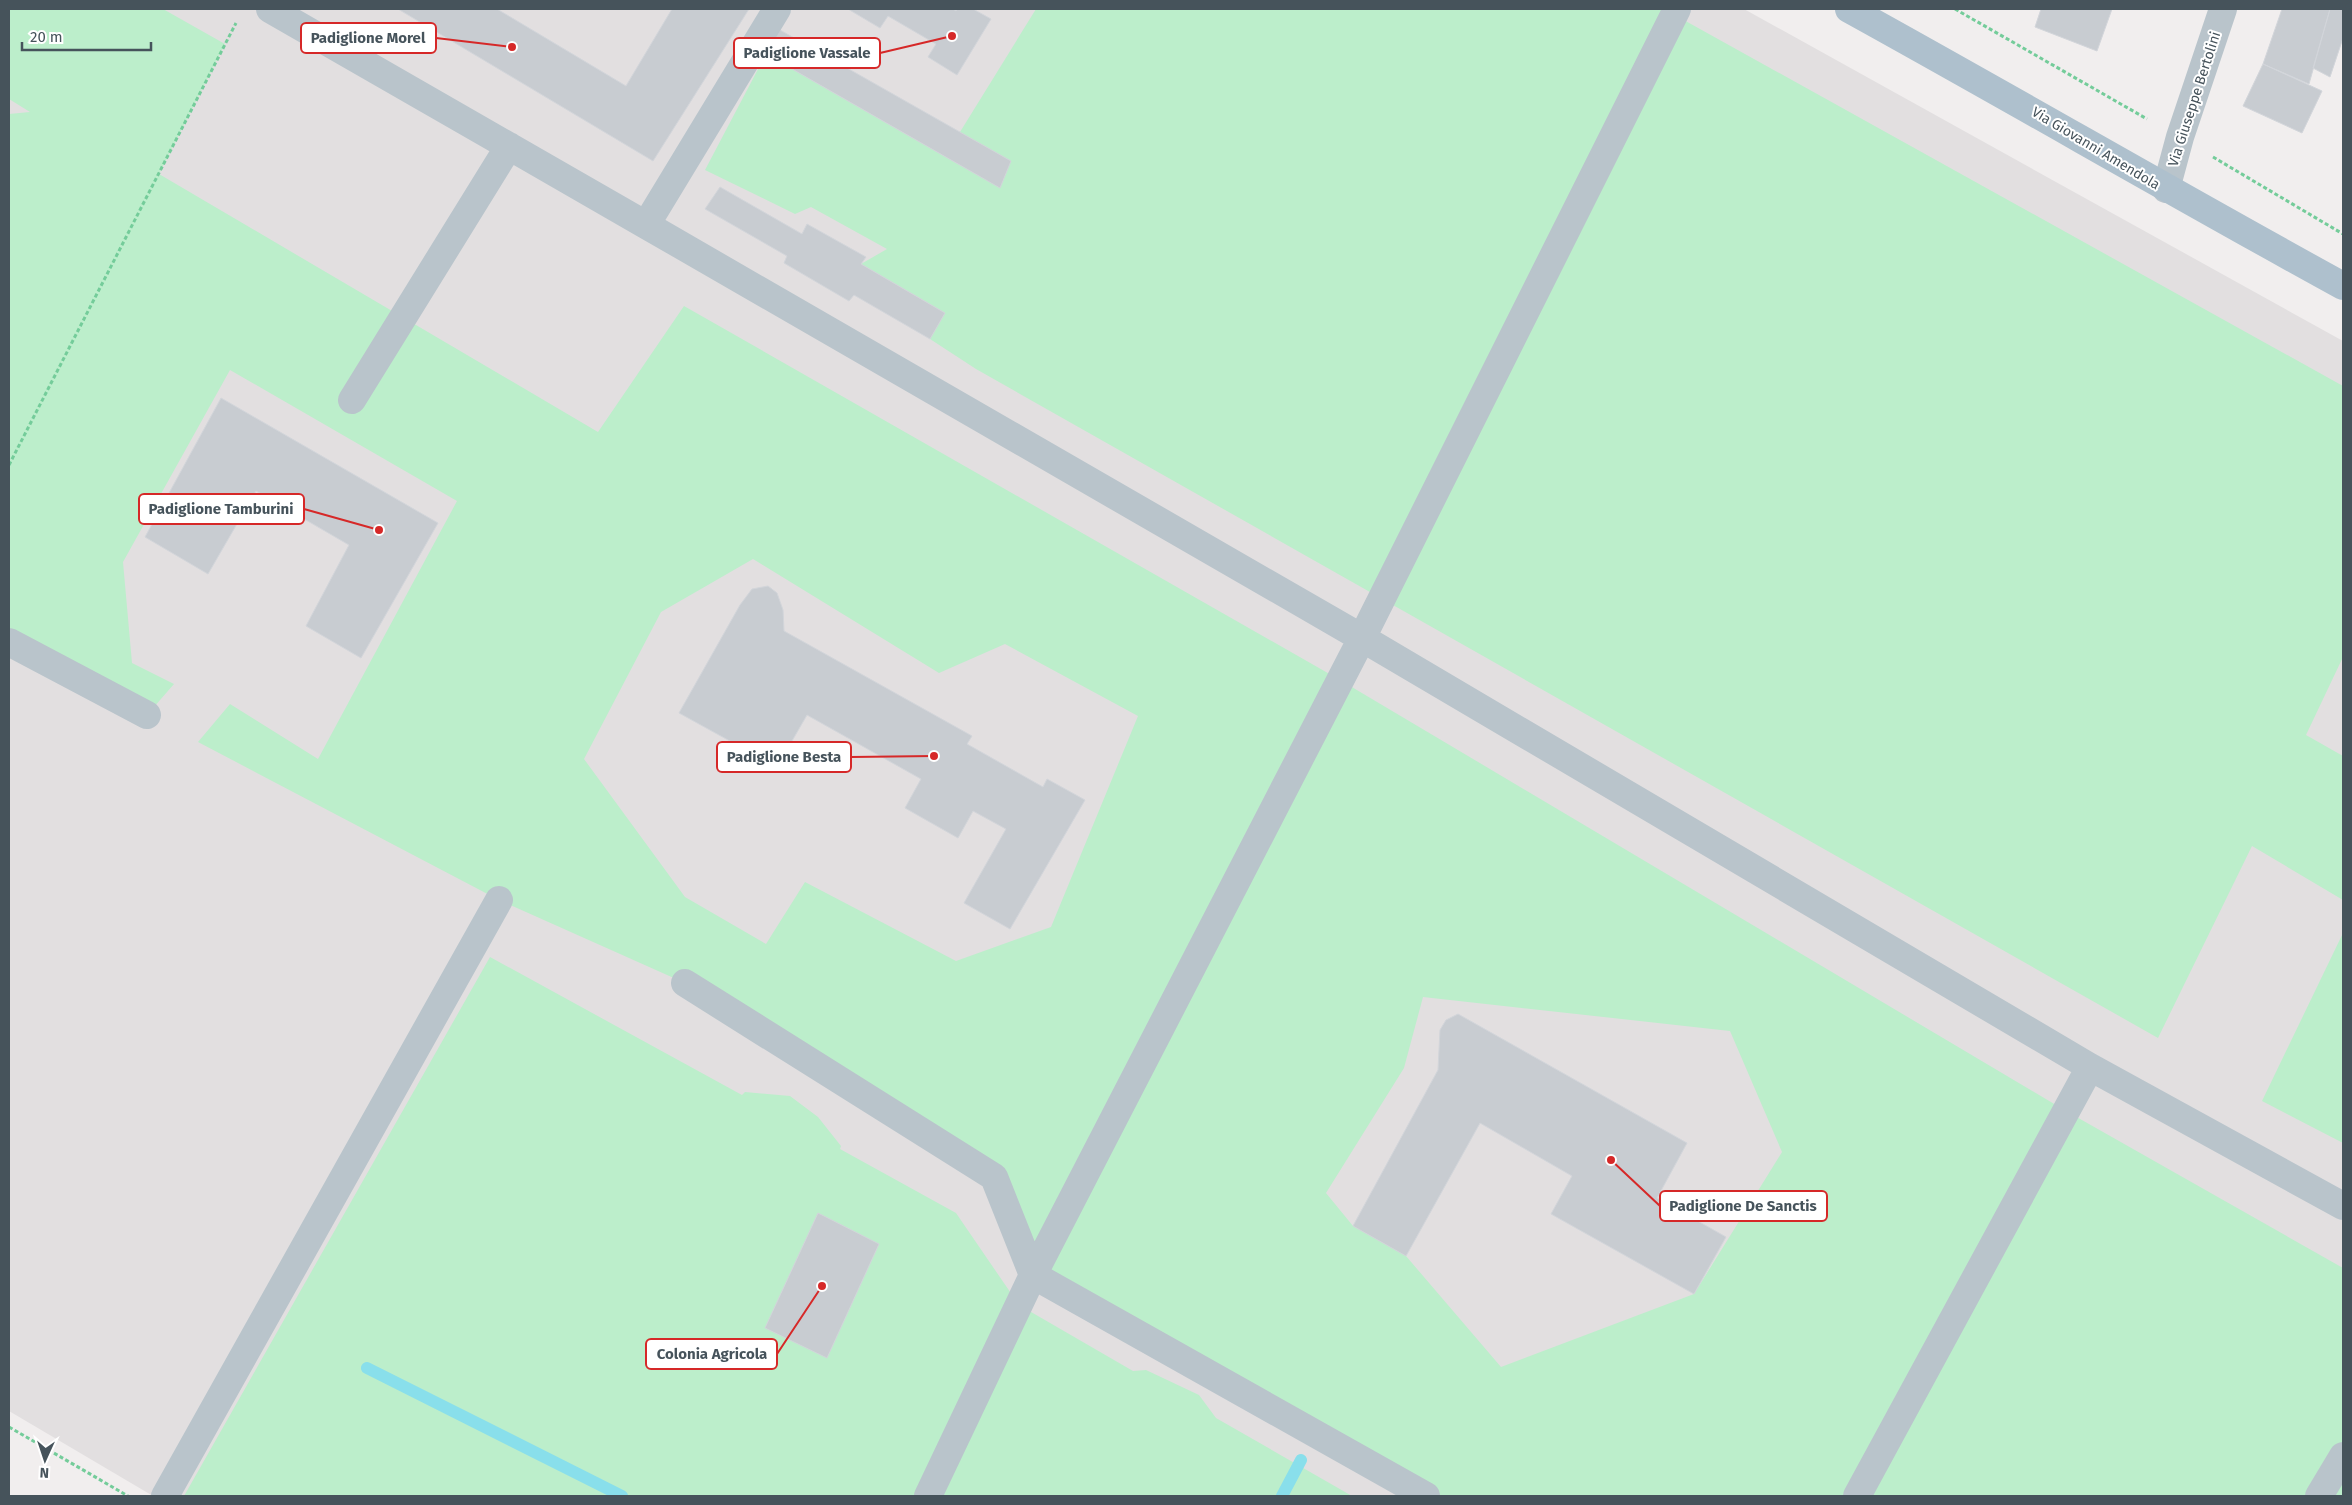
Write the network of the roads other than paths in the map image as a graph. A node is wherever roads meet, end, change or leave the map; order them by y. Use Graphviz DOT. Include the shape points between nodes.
graph roads {
  1 [pos="270,9"];
  2 [pos="777,9"];
  3 [pos="1676,9"];
  4 [pos="1849,9"];
  5 [pos="2223,9"];
  6 [pos="509,146"];
  7 [pos="2166,189"];
  8 [pos="646,225"];
  9 [pos="2343,286"];
  10 [pos="352,400"];
  11 [pos="1362,638"];
  12 [pos="9,642"];
  13 [pos="147,715"];
  14 [pos="499,900"];
  15 [pos="685,983"];
  16 [pos="2090,1067"];
  17 [pos="2343,1206"];
  18 [pos="1033,1275"];
  19 [pos="2343,1456"];
  20 [pos="165,1496"];
  21 [pos="928,1496"];
  22 [pos="1426,1496"];
  23 [pos="1857,1496"];
  24 [pos="2319,1496"];
  1 -- 6 [label="street"];
  2 -- 8 [label="street"];
  3 -- 11 [label="street"];
  4 -- 7 [label="main road, Via Giovanni Amendola" via="2038,113"];
  5 -- 7 [label="street, Via Giuseppe Bertolini"];
  6 -- 8 [label="street"];
  6 -- 10 [label="street"];
  7 -- 9 [label="main road, Via Giovanni Amendola"];
  8 -- 11 [label="street"];
  11 -- 16 [label="street"];
  11 -- 18 [label="street"];
  12 -- 13 [label="street"];
  14 -- 20 [label="street"];
  15 -- 18 [label="street" via="994,1177"];
  16 -- 17 [label="street"];
  16 -- 23 [label="street"];
  18 -- 21 [label="street"];
  18 -- 22 [label="street"];
  19 -- 24 [label="street"];
}
